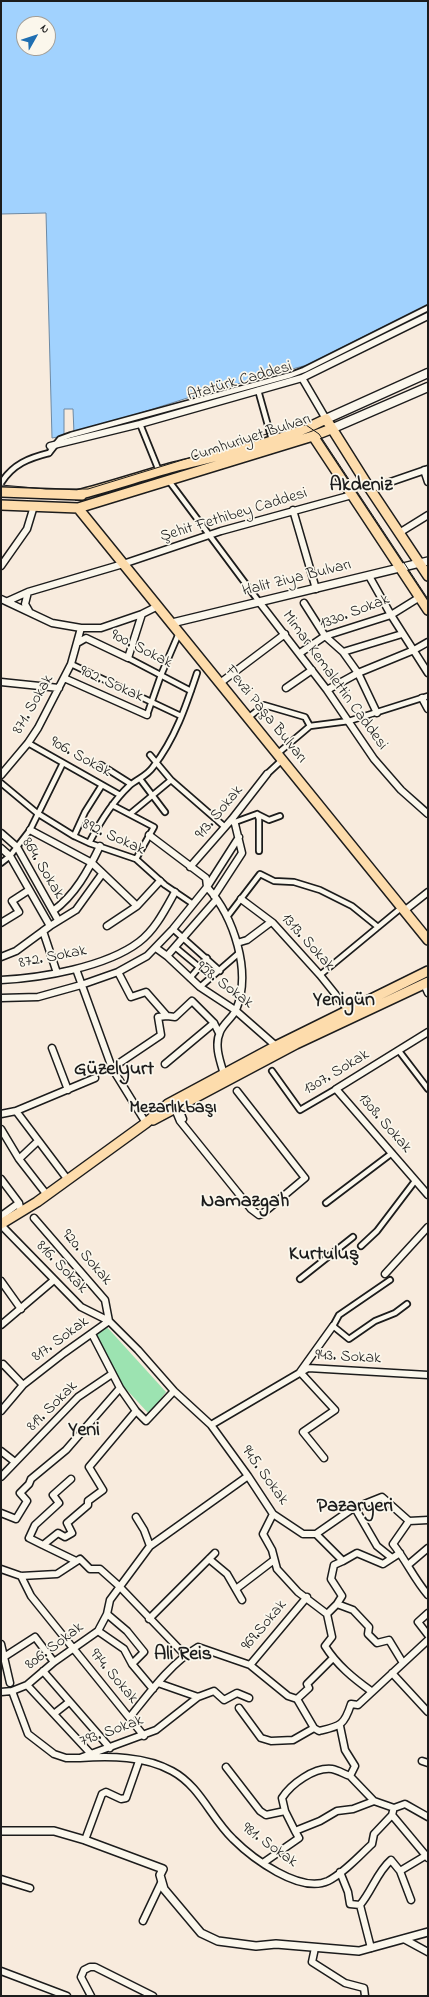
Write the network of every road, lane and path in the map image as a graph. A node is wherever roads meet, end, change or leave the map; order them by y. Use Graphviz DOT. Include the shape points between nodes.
graph roads {
  1 [pos="428,308"];
  2 [pos="428,316"];
  3 [pos="428,373"];
  4 [pos="302,378"];
  5 [pos="428,387"];
  6 [pos="258,390"];
  7 [pos="326,419"];
  8 [pos="140,424"];
  9 [pos="331,429"];
  10 [pos="297,432"];
  11 [pos="313,436"];
  12 [pos="272,440"];
  13 [pos="51,449"];
  14 [pos="237,451"];
  15 [pos="426,469"];
  16 [pos="159,471"];
  17 [pos="169,481"];
  18 [pos="428,482"];
  19 [pos="1,483"];
  20 [pos="370,489"];
  21 [pos="1,492"];
  22 [pos="77,495"];
  23 [pos="352,495"];
  24 [pos="1,498"];
  25 [pos="102,500"];
  26 [pos="1,505"];
  27 [pos="34,506"];
  28 [pos="78,508"];
  29 [pos="293,510"];
  30 [pos="428,515"];
  31 [pos="399,533"];
  32 [pos="208,535"];
  33 [pos="424,562"];
  34 [pos="123,564"];
  35 [pos="1,566"];
  36 [pos="401,568"];
  37 [pos="370,576"];
  38 [pos="428,576"];
  39 [pos="316,589"];
  40 [pos="28,592"];
  41 [pos="301,593"];
  42 [pos="420,597"];
  43 [pos="1,599"];
  44 [pos="8,601"];
  45 [pos="260,603"];
  46 [pos="304,603"];
  47 [pos="158,606"];
  48 [pos="428,610"];
  49 [pos="29,611"];
  50 [pos="142,614"];
  51 [pos="391,615"];
  52 [pos="172,623"];
  53 [pos="81,628"];
  54 [pos="180,632"];
  55 [pos="285,634"];
  56 [pos="402,634"];
  57 [pos="325,636"];
  58 [pos="79,642"];
  59 [pos="428,642"];
  60 [pos="414,650"];
  61 [pos="343,652"];
  62 [pos="300,653"];
  63 [pos="128,658"];
  64 [pos="72,664"];
  65 [pos="312,670"];
  66 [pos="358,672"];
  67 [pos="197,673"];
  68 [pos="428,673"];
  69 [pos="161,675"];
  70 [pos="64,678"];
  71 [pos="1,682"];
  72 [pos="220,683"];
  73 [pos="59,688"];
  74 [pos="286,688"];
  75 [pos="327,690"];
  76 [pos="191,691"];
  77 [pos="425,697"];
  78 [pos="151,702"];
  79 [pos="428,709"];
  80 [pos="377,713"];
  81 [pos="148,715"];
  82 [pos="181,716"];
  83 [pos="248,718"];
  84 [pos="349,721"];
  85 [pos="310,726"];
  86 [pos="28,743"];
  87 [pos="150,755"];
  88 [pos="279,757"];
  89 [pos="157,762"];
  90 [pos="63,763"];
  91 [pos="101,765"];
  92 [pos="267,774"];
  93 [pos="1,775"];
  94 [pos="140,779"];
  95 [pos="172,780"];
  96 [pos="1,784"];
  97 [pos="131,784"];
  98 [pos="102,785"];
  99 [pos="120,795"];
  100 [pos="152,795"];
  101 [pos="112,805"];
  102 [pos="165,812"];
  103 [pos="37,813"];
  104 [pos="130,814"];
  105 [pos="257,814"];
  106 [pos="428,814"];
  107 [pos="280,816"];
  108 [pos="234,821"];
  109 [pos="225,827"];
  110 [pos="30,830"];
  111 [pos="1,833"];
  112 [pos="150,835"];
  113 [pos="74,836"];
  114 [pos="239,837"];
  115 [pos="89,843"];
  116 [pos="100,846"];
  117 [pos="17,847"];
  118 [pos="1,848"];
  119 [pos="259,851"];
  120 [pos="10,856"];
  121 [pos="136,859"];
  122 [pos="1,863"];
  123 [pos="92,863"];
  124 [pos="190,867"];
  125 [pos="102,874"];
  126 [pos="160,881"];
  127 [pos="207,887"];
  128 [pos="29,890"];
  129 [pos="175,892"];
  130 [pos="428,892"];
  131 [pos="215,898"];
  132 [pos="241,899"];
  133 [pos="193,904"];
  134 [pos="137,906"];
  135 [pos="403,910"];
  136 [pos="53,911"];
  137 [pos="226,917"];
  138 [pos="58,920"];
  139 [pos="271,922"];
  140 [pos="1,923"];
  141 [pos="50,926"];
  142 [pos="106,926"];
  143 [pos="378,927"];
  144 [pos="173,929"];
  145 [pos="183,936"];
  146 [pos="428,940"];
  147 [pos="237,943"];
  148 [pos="175,947"];
  149 [pos="156,948"];
  150 [pos="239,953"];
  151 [pos="167,956"];
  152 [pos="1,957"];
  153 [pos="207,958"];
  154 [pos="199,967"];
  155 [pos="76,969"];
  156 [pos="220,970"];
  157 [pos="428,971"];
  158 [pos="118,972"];
  159 [pos="57,973"];
  160 [pos="320,975"];
  161 [pos="190,978"];
  162 [pos="1,980"];
  163 [pos="426,983"];
  164 [pos="81,985"];
  165 [pos="200,987"];
  166 [pos="428,993"];
  167 [pos="1,998"];
  168 [pos="236,1010"];
  169 [pos="348,1010"];
  170 [pos="167,1016"];
  171 [pos="214,1024"];
  172 [pos="428,1032"];
  173 [pos="219,1033"];
  174 [pos="276,1046"];
  175 [pos="52,1048"];
  176 [pos="399,1051"];
  177 [pos="165,1064"];
  178 [pos="112,1068"];
  179 [pos="272,1070"];
  180 [pos="224,1074"];
  181 [pos="95,1078"];
  182 [pos="336,1089"];
  183 [pos="428,1089"];
  184 [pos="68,1090"];
  185 [pos="237,1091"];
  186 [pos="177,1107"];
  187 [pos="161,1109"];
  188 [pos="16,1111"];
  189 [pos="1,1114"];
  190 [pos="183,1119"];
  191 [pos="146,1123"];
  192 [pos="1,1129"];
  193 [pos="38,1141"];
  194 [pos="392,1153"];
  195 [pos="19,1159"];
  196 [pos="1,1179"];
  197 [pos="68,1180"];
  198 [pos="415,1181"];
  199 [pos="47,1195"];
  200 [pos="428,1195"];
  201 [pos="244,1200"];
  202 [pos="326,1203"];
  203 [pos="20,1208"];
  204 [pos="34,1218"];
  205 [pos="1,1224"];
  206 [pos="428,1227"];
  207 [pos="353,1237"];
  208 [pos="361,1246"];
  209 [pos="385,1274"];
  210 [pos="300,1279"];
  211 [pos="54,1280"];
  212 [pos="390,1280"];
  213 [pos="1,1281"];
  214 [pos="407,1304"];
  215 [pos="21,1309"];
  216 [pos="109,1321"];
  217 [pos="1,1324"];
  218 [pos="333,1326"];
  219 [pos="92,1334"];
  220 [pos="1,1365"];
  221 [pos="300,1372"];
  222 [pos="112,1374"];
  223 [pos="428,1375"];
  224 [pos="23,1385"];
  225 [pos="120,1388"];
  226 [pos="174,1391"];
  227 [pos="1,1411"];
  228 [pos="136,1411"];
  229 [pos="211,1425"];
  230 [pos="1,1451"];
  231 [pos="324,1458"];
  232 [pos="15,1462"];
  233 [pos="248,1476"];
  234 [pos="1,1478"];
  235 [pos="71,1479"];
  236 [pos="355,1508"];
  237 [pos="1,1513"];
  238 [pos="273,1514"];
  239 [pos="136,1517"];
  240 [pos="428,1520"];
  241 [pos="409,1521"];
  242 [pos="316,1534"];
  243 [pos="44,1545"];
  244 [pos="150,1546"];
  245 [pos="428,1548"];
  246 [pos="215,1553"];
  247 [pos="400,1553"];
  248 [pos="392,1558"];
  249 [pos="209,1559"];
  250 [pos="274,1560"];
  251 [pos="76,1561"];
  252 [pos="343,1561"];
  253 [pos="408,1565"];
  254 [pos="1,1569"];
  255 [pos="21,1576"];
  256 [pos="119,1586"];
  257 [pos="236,1589"];
  258 [pos="428,1595"];
  259 [pos="307,1597"];
  260 [pos="242,1600"];
  261 [pos="337,1604"];
  262 [pos="428,1613"];
  263 [pos="107,1614"];
  264 [pos="327,1614"];
  265 [pos="149,1619"];
  266 [pos="98,1631"];
  267 [pos="428,1635"];
  268 [pos="428,1640"];
  269 [pos="1,1644"];
  270 [pos="72,1649"];
  271 [pos="185,1655"];
  272 [pos="333,1658"];
  273 [pos="3,1659"];
  274 [pos="54,1662"];
  275 [pos="403,1662"];
  276 [pos="132,1664"];
  277 [pos="250,1665"];
  278 [pos="43,1672"];
  279 [pos="392,1673"];
  280 [pos="10,1683"];
  281 [pos="158,1683"];
  282 [pos="27,1685"];
  283 [pos="153,1688"];
  284 [pos="12,1691"];
  285 [pos="371,1691"];
  286 [pos="1,1692"];
  287 [pos="198,1697"];
  288 [pos="249,1698"];
  289 [pos="297,1699"];
  290 [pos="69,1702"];
  291 [pos="239,1708"];
  292 [pos="428,1712"];
  293 [pos="55,1713"];
  294 [pos="130,1717"];
  295 [pos="340,1726"];
  296 [pos="314,1728"];
  297 [pos="144,1736"];
  298 [pos="110,1748"];
  299 [pos="91,1754"];
  300 [pos="80,1758"];
  301 [pos="139,1761"];
  302 [pos="226,1767"];
  303 [pos="350,1776"];
  304 [pos="374,1801"];
  305 [pos="394,1808"];
  306 [pos="285,1811"];
  307 [pos="392,1815"];
  308 [pos="428,1817"];
  309 [pos="1,1831"];
  310 [pos="296,1831"];
  311 [pos="85,1840"];
  312 [pos="426,1857"];
  313 [pos="263,1863"];
  314 [pos="400,1871"];
  315 [pos="340,1872"];
  316 [pos="1,1879"];
  317 [pos="161,1883"];
  318 [pos="30,1888"];
  319 [pos="411,1900"];
  320 [pos="360,1904"];
  321 [pos="143,1922"];
  322 [pos="428,1932"];
  323 [pos="404,1939"];
  324 [pos="315,1948"];
  325 [pos="371,1948"];
  326 [pos="428,1952"];
  327 [pos="1,1971"];
  328 [pos="67,1996"];
  329 [pos="91,1996"];
  330 [pos="153,1996"];
  331 [pos="365,1996"];
  1 -- 13 [label="street" via="304,370 71,435 60,439"];
  2 -- 4 [label="street, Atatürk Caddesi"];
  3 -- 7 [label="main road, Cumhuriyet Bulvarı"];
  4 -- 6 [label="street, Atatürk Caddesi"];
  4 -- 7 [label="street"];
  5 -- 9 [label="main road, Cumhuriyet Bulvarı"];
  6 -- 8 [label="street, Atatürk Caddesi"];
  6 -- 12 [label="street"];
  7 -- 9 [label="main road"];
  7 -- 10 [label="main road, Cumhuriyet Bulvarı"];
  8 -- 13 [label="street, Atatürk Caddesi"];
  8 -- 16 [label="street"];
  9 -- 11 [label="main road, Cumhuriyet Bulvarı"];
  9 -- 20 [label="main road"];
  10 -- 11 [label="main road"];
  10 -- 12 [label="main road, Cumhuriyet Bulvarı"];
  11 -- 17 [label="main road, Cumhuriyet Bulvarı"];
  11 -- 23 [label="main road"];
  12 -- 14 [label="main road, Cumhuriyet Bulvarı"];
  13 -- 19 [label="street, bridge" via="18,464"];
  14 -- 16 [label="main road, Cumhuriyet Bulvarı"];
  14 -- 22 [label="main road, Cumhuriyet Bulvarı" via="222,459 110,492"];
  15 -- 18 [label="street"];
  15 -- 20 [label="street"];
  16 -- 22 [label="main road, Cumhuriyet Bulvarı"];
  17 -- 25 [label="main road, Cumhuriyet Bulvarı"];
  17 -- 32 [label="street, Mimar Kemalettin Caddesi"];
  20 -- 31 [label="main road"];
  21 -- 22 [label="main road"];
  23 -- 29 [label="street, Şehit Fethibey Caddesi"];
  23 -- 36 [label="main road"];
  24 -- 25 [label="main road"];
  25 -- 28 [label="main road, Cumhuriyet Bulvarı"];
  26 -- 27 [label="main road"];
  27 -- 28 [label="main road"];
  27 -- 35 [label="street" via="26,529"];
  28 -- 34 [label="main road, Fevzi Paşa Bulvarı"];
  29 -- 32 [label="street, Şehit Fethibey Caddesi"];
  29 -- 39 [label="street"];
  30 -- 31 [label="street"];
  31 -- 33 [label="main road"];
  32 -- 34 [label="street, Şehit Fethibey Caddesi"];
  32 -- 45 [label="street, Mimar Kemalettin Caddesi"];
  33 -- 36 [label="street, Halit Ziya Bulvarı"];
  33 -- 38 [label="main road"];
  34 -- 40 [label="street, Şehit Fethibey Caddesi"];
  34 -- 47 [label="main road, Fevzi Paşa Bulvarı"];
  36 -- 37 [label="street, Halit Ziya Bulvarı"];
  36 -- 42 [label="main road"];
  37 -- 39 [label="street, Halit Ziya Bulvarı"];
  37 -- 51 [label="street"];
  39 -- 41 [label="street, Halit Ziya Bulvarı"];
  40 -- 44 [label="street, Şehit Fethibey Caddesi"];
  40 -- 49 [label="street" via="26,604"];
  41 -- 45 [label="street, Halit Ziya Bulvarı"];
  41 -- 46 [label="street"];
  42 -- 48 [label="main road"];
  42 -- 51 [label="street, 1330. Sokak"];
  43 -- 44 [label="street"];
  44 -- 49 [label="street"];
  45 -- 52 [label="street, Halit Ziya Bulvarı"];
  45 -- 55 [label="street, Mimar Kemalettin Caddesi"];
  46 -- 57 [label="street"];
  47 -- 50 [label="street"];
  47 -- 52 [label="main road, Fevzi Paşa Bulvarı"];
  49 -- 53 [label="street" via="52,623"];
  50 -- 53 [label="street" via="101,628"];
  50 -- 63 [label="street"];
  51 -- 56 [label="street"];
  51 -- 57 [label="street, 1330. Sokak"];
  52 -- 54 [label="main road, Fevzi Paşa Bulvarı"];
  53 -- 58 [label="street, 871. Sokak"];
  54 -- 69 [label="street"];
  54 -- 72 [label="main road, Fevzi Paşa Bulvarı"];
  55 -- 62 [label="street, Mimar Kemalettin Caddesi"];
  55 -- 72 [label="street"];
  56 -- 60 [label="street"];
  56 -- 61 [label="street"];
  57 -- 61 [label="street"];
  57 -- 62 [label="street, 1330. Sokak"];
  58 -- 63 [label="street, 900. Sokak" via="86,638"];
  58 -- 64 [label="street, 871. Sokak"];
  59 -- 60 [label="street"];
  60 -- 66 [label="street"];
  60 -- 68 [label="street"];
  61 -- 66 [label="street"];
  62 -- 65 [label="street, Mimar Kemalettin Caddesi"];
  63 -- 69 [label="street, 900. Sokak"];
  64 -- 70 [label="street, 871. Sokak"];
  64 -- 78 [label="street"];
  65 -- 74 [label="street"];
  65 -- 75 [label="street, Mimar Kemalettin Caddesi"];
  66 -- 75 [label="street"];
  66 -- 80 [label="street"];
  67 -- 76 [label="street"];
  69 -- 76 [label="street, 900. Sokak"];
  69 -- 78 [label="street"];
  70 -- 73 [label="street, 871. Sokak"];
  70 -- 81 [label="street, 902. Sokak"];
  71 -- 73 [label="street"];
  72 -- 83 [label="main road, Fevzi Paşa Bulvarı"];
  73 -- 86 [label="street, 871. Sokak"];
  75 -- 84 [label="street, Mimar Kemalettin Caddesi"];
  76 -- 82 [label="street"];
  77 -- 79 [label="street"];
  77 -- 80 [label="street"];
  78 -- 81 [label="street"];
  78 -- 82 [label="street"];
  80 -- 84 [label="street"];
  82 -- 89 [label="street" via="178,728"];
  83 -- 85 [label="street" via="264,705 305,717"];
  83 -- 88 [label="main road, Fevzi Paşa Bulvarı"];
  84 -- 85 [label="street"];
  84 -- 106 [label="street, Mimar Kemalettin Caddesi" via="374,759 401,790"];
  85 -- 88 [label="street"];
  86 -- 90 [label="street, 906. Sokak"];
  86 -- 93 [label="street, 871. Sokak"];
  87 -- 89 [label="street"];
  88 -- 92 [label="street"];
  88 -- 135 [label="main road, Fevzi Paşa Bulvarı"];
  89 -- 94 [label="street"];
  89 -- 95 [label="street"];
  90 -- 98 [label="street, 906. Sokak"];
  90 -- 103 [label="street"];
  91 -- 97 [label="street"];
  92 -- 108 [label="street, 913. Sokak"];
  94 -- 97 [label="street"];
  94 -- 100 [label="street"];
  95 -- 100 [label="street"];
  95 -- 109 [label="street"];
  96 -- 103 [label="street, 892. Sokak"];
  97 -- 99 [label="street"];
  98 -- 99 [label="street, 906. Sokak"];
  98 -- 113 [label="street"];
  99 -- 101 [label="street"];
  100 -- 102 [label="street"];
  100 -- 104 [label="street"];
  101 -- 104 [label="street"];
  101 -- 115 [label="street"];
  103 -- 110 [label="street"];
  103 -- 113 [label="street, 892. Sokak"];
  104 -- 112 [label="street" via="154,828"];
  105 -- 107 [label="street" via="269,820"];
  105 -- 108 [label="street"];
  105 -- 119 [label="street"];
  108 -- 109 [label="street, 913. Sokak"];
  108 -- 114 [label="street"];
  109 -- 124 [label="street, 913. Sokak"];
  110 -- 117 [label="street"];
  110 -- 123 [label="street, 892. Sokak"];
  111 -- 117 [label="street, 864. Sokak"];
  112 -- 121 [label="street"];
  112 -- 124 [label="street"];
  113 -- 115 [label="street, 892. Sokak"];
  114 -- 127 [label="street"];
  114 -- 131 [label="street" via="242,854"];
  115 -- 116 [label="street, 892. Sokak"];
  116 -- 121 [label="street, 892. Sokak"];
  116 -- 123 [label="street"];
  117 -- 120 [label="street"];
  117 -- 136 [label="street, 864. Sokak"];
  118 -- 120 [label="street"];
  120 -- 122 [label="street"];
  120 -- 128 [label="street"];
  121 -- 126 [label="street, 892. Sokak"];
  123 -- 125 [label="street, 892. Sokak"];
  123 -- 136 [label="street" via="64,903"];
  124 -- 127 [label="street" via="206,878"];
  125 -- 134 [label="street, 892. Sokak"];
  125 -- 138 [label="street" via="76,910"];
  126 -- 129 [label="street, 892. Sokak"];
  126 -- 134 [label="street"];
  127 -- 131 [label="street"];
  127 -- 133 [label="street"];
  128 -- 140 [label="street" via="12,901 19,912"];
  128 -- 141 [label="street"];
  129 -- 133 [label="street, 892. Sokak"];
  129 -- 155 [label="street, 872. Sokak" via="156,924 140,942 119,954"];
  130 -- 135 [label="street"];
  131 -- 137 [label="street"];
  131 -- 145 [label="street"];
  132 -- 137 [label="street"];
  132 -- 139 [label="street, 1313. Sokak"];
  132 -- 143 [label="street" via="260,874 274,881 294,882 320,890 352,906"];
  133 -- 144 [label="street"];
  134 -- 142 [label="street"];
  135 -- 143 [label="street"];
  135 -- 146 [label="main road, Fevzi Paşa Bulvarı"];
  136 -- 138 [label="street, 864. Sokak"];
  137 -- 147 [label="street"];
  138 -- 141 [label="street"];
  139 -- 147 [label="street" via="247,940"];
  139 -- 160 [label="street, 1313. Sokak"];
  141 -- 152 [label="street" via="16,951"];
  141 -- 159 [label="street" via="43,932"];
  143 -- 160 [label="street"];
  144 -- 145 [label="street"];
  144 -- 149 [label="street"];
  145 -- 148 [label="street"];
  145 -- 153 [label="street"];
  147 -- 150 [label="street"];
  148 -- 151 [label="street"];
  148 -- 154 [label="street"];
  149 -- 151 [label="street, 928. Sokak"];
  149 -- 158 [label="street"];
  150 -- 156 [label="street"];
  150 -- 168 [label="street" via="243,969"];
  151 -- 161 [label="street, 928. Sokak"];
  153 -- 154 [label="street"];
  153 -- 156 [label="street"];
  154 -- 161 [label="street"];
  155 -- 159 [label="street, 872. Sokak"];
  155 -- 164 [label="street"];
  156 -- 165 [label="street"];
  157 -- 169 [label="main road"];
  158 -- 164 [label="street"];
  158 -- 170 [label="street" via="131,997 146,992"];
  159 -- 162 [label="street, 872. Sokak"];
  160 -- 169 [label="street, 1313. Sokak"];
  161 -- 165 [label="street, 928. Sokak"];
  163 -- 166 [label="street"];
  163 -- 186 [label="main road" via="296,1044"];
  164 -- 167 [label="street" via="38,997"];
  164 -- 178 [label="street"];
  165 -- 168 [label="street, 928. Sokak"];
  168 -- 173 [label="street"];
  168 -- 174 [label="street, 928. Sokak"];
  169 -- 174 [label="main road"];
  170 -- 171 [label="street" via="175,1017 192,1002"];
  170 -- 178 [label="street" via="158,1017 162,1035"];
  171 -- 173 [label="street"];
  171 -- 177 [label="street"];
  172 -- 176 [label="street, 1307. Sokak"];
  173 -- 180 [label="street" via="218,1054"];
  174 -- 180 [label="main road"];
  175 -- 184 [label="street"];
  176 -- 182 [label="street, 1307. Sokak"];
  176 -- 183 [label="street"];
  178 -- 191 [label="street"];
  179 -- 182 [label="street, 1307. Sokak" via="300,1110"];
  180 -- 186 [label="main road"];
  181 -- 184 [label="street"];
  182 -- 194 [label="street, 1308. Sokak"];
  184 -- 188 [label="street"];
  185 -- 201 [label="street" via="305,1178 262,1214 255,1213"];
  186 -- 187 [label="main road"];
  186 -- 187 [label="main road"];
  186 -- 190 [label="street"];
  186 -- 190 [label="street"];
  186 -- 191 [label="main road"];
  186 -- 201 [label="street" via="180,1121"];
  187 -- 191 [label="main road"];
  188 -- 189 [label="street"];
  188 -- 193 [label="street"];
  190 -- 201 [label="street" via="244,1194"];
  191 -- 197 [label="main road"];
  192 -- 195 [label="street"];
  193 -- 195 [label="street"];
  193 -- 197 [label="street"];
  194 -- 198 [label="street, 1308. Sokak"];
  194 -- 202 [label="street"];
  195 -- 199 [label="street"];
  196 -- 203 [label="street"];
  197 -- 199 [label="main road"];
  198 -- 200 [label="street, 1308. Sokak"];
  198 -- 208 [label="street" via="377,1231"];
  199 -- 203 [label="main road"];
  203 -- 205 [label="main road"];
  204 -- 216 [label="street, 920. Sokak" via="105,1300"];
  205 -- 211 [label="street, 816. Sokak"];
  206 -- 209 [label="street"];
  207 -- 210 [label="street"];
  211 -- 215 [label="street"];
  211 -- 216 [label="street, 816. Sokak" via="80,1307"];
  212 -- 218 [label="street" via="339,1315"];
  213 -- 215 [label="street"];
  214 -- 218 [label="street" via="349,1339"];
  215 -- 217 [label="street"];
  216 -- 219 [label="street, 817. Sokak"];
  216 -- 226 [label="street, 817. Sokak"];
  218 -- 221 [label="street"];
  219 -- 222 [label="street"];
  219 -- 224 [label="street, 817. Sokak" via="64,1352"];
  220 -- 224 [label="street"];
  221 -- 223 [label="street, 943. Sokak" via="308,1368"];
  221 -- 229 [label="street, 943. Sokak"];
  221 -- 231 [label="street" via="335,1410 303,1432"];
  222 -- 225 [label="street"];
  222 -- 232 [label="street, 819. Sokak" via="78,1397"];
  224 -- 227 [label="street, 817. Sokak"];
  225 -- 228 [label="street"];
  225 -- 237 [label="street" via="66,1450 31,1479 20,1493 27,1501 16,1519"];
  226 -- 228 [label="street" via="146,1420"];
  226 -- 229 [label="street"];
  228 -- 243 [label="street" via="89,1467 103,1490 88,1501 88,1505 67,1523 72,1533 65,1537 58,1533"];
  229 -- 233 [label="street, 945. Sokak"];
  230 -- 232 [label="street"];
  232 -- 234 [label="street, 819. Sokak"];
  233 -- 238 [label="street, 945. Sokak"];
  233 -- 244 [label="street, 806. Sokak"];
  235 -- 243 [label="street" via="53,1496 59,1503 35,1525 29,1538"];
  236 -- 241 [label="street" via="382,1497"];
  236 -- 242 [label="street"];
  236 -- 248 [label="street" via="377,1546"];
  238 -- 242 [label="street, 945. Sokak" via="302,1534"];
  238 -- 250 [label="street" via="263,1534 272,1550"];
  239 -- 244 [label="street"];
  240 -- 241 [label="street"];
  241 -- 247 [label="street" via="392,1544"];
  242 -- 252 [label="street"];
  243 -- 251 [label="street"];
  244 -- 256 [label="street, 806. Sokak"];
  245 -- 253 [label="street"];
  246 -- 249 [label="street"];
  247 -- 248 [label="street"];
  247 -- 253 [label="street"];
  248 -- 252 [label="street" via="383,1564 357,1553"];
  249 -- 257 [label="street" via="227,1574"];
  249 -- 265 [label="street"];
  250 -- 257 [label="street"];
  250 -- 259 [label="street" via="277,1569 298,1592"];
  251 -- 255 [label="street" via="57,1574"];
  251 -- 256 [label="street" via="80,1559 90,1569 100,1569"];
  252 -- 261 [label="street" via="334,1566 331,1579 342,1596"];
  253 -- 258 [label="street"];
  254 -- 255 [label="street"];
  255 -- 270 [label="street, 974. Sokak" via="31,1596"];
  256 -- 263 [label="street, 806. Sokak" via="110,1600"];
  256 -- 265 [label="street"];
  257 -- 260 [label="street"];
  259 -- 264 [label="street"];
  259 -- 277 [label="street, 969.Sokak"];
  261 -- 264 [label="street"];
  261 -- 275 [label="street" via="353,1610 368,1627 368,1634 377,1643 389,1640"];
  262 -- 267 [label="street" via="418,1622"];
  263 -- 266 [label="street, 806. Sokak"];
  263 -- 276 [label="street" via="127,1631 144,1652"];
  264 -- 272 [label="street" via="332,1637 325,1646"];
  265 -- 271 [label="street"];
  266 -- 270 [label="street, 806. Sokak"];
  266 -- 276 [label="street" via="124,1648"];
  268 -- 275 [label="street"];
  269 -- 273 [label="street"];
  270 -- 274 [label="street, 806. Sokak"];
  270 -- 294 [label="street, 974. Sokak"];
  271 -- 277 [label="street, 969.Sokak" via="198,1647"];
  271 -- 281 [label="street, 969.Sokak"];
  272 -- 285 [label="street"];
  272 -- 289 [label="street" via="307,1684 309,1688"];
  273 -- 274 [label="street" via="34,1637"];
  273 -- 280 [label="street"];
  274 -- 278 [label="street, 806. Sokak"];
  275 -- 279 [label="street"];
  276 -- 283 [label="street"];
  277 -- 289 [label="street" via="288,1696"];
  278 -- 282 [label="street, 806. Sokak"];
  278 -- 290 [label="street"];
  279 -- 285 [label="street"];
  279 -- 292 [label="street"];
  281 -- 283 [label="street, 969.Sokak"];
  281 -- 287 [label="street"];
  282 -- 284 [label="street, 806. Sokak"];
  282 -- 293 [label="street"];
  283 -- 294 [label="street, 969.Sokak"];
  284 -- 286 [label="street, 806. Sokak"];
  284 -- 300 [label="street, 793. Sokak" via="28,1734 54,1754 66,1758"];
  285 -- 295 [label="street" via="358,1705 351,1704"];
  287 -- 288 [label="street" via="214,1691 224,1700 237,1693"];
  287 -- 297 [label="street, 793. Sokak" via="156,1730"];
  289 -- 296 [label="street"];
  290 -- 293 [label="street"];
  290 -- 298 [label="street"];
  291 -- 296 [label="street" via="261,1738 271,1741 293,1740"];
  293 -- 299 [label="street"];
  294 -- 297 [label="street, 974. Sokak"];
  295 -- 296 [label="street" via="319,1731"];
  295 -- 303 [label="street" via="345,1750 355,1766"];
  297 -- 298 [label="street, 793. Sokak"];
  298 -- 299 [label="street, 793. Sokak"];
  299 -- 300 [label="street, 793. Sokak"];
  300 -- 301 [label="street, 981. Sokak" via="122,1758"];
  301 -- 311 [label="street" via="126,1798 121,1799 106,1792 102,1794"];
  301 -- 313 [label="street, 981. Sokak" via="173,1771 201,1796 232,1838"];
  302 -- 306 [label="street" via="260,1811 266,1815"];
  303 -- 304 [label="street"];
  303 -- 306 [label="street" via="333,1769 316,1770 287,1791 282,1798"];
  304 -- 305 [label="street"];
  304 -- 310 [label="street" via="353,1809 337,1811"];
  305 -- 307 [label="street"];
  305 -- 308 [label="street" via="405,1804"];
  306 -- 310 [label="street"];
  307 -- 312 [label="street"];
  307 -- 315 [label="street, 981. Sokak" via="374,1834 372,1844"];
  309 -- 311 [label="street" via="54,1831"];
  310 -- 313 [label="street" via="299,1838"];
  311 -- 317 [label="street" via="163,1869 160,1875"];
  312 -- 314 [label="street"];
  313 -- 315 [label="street, 981. Sokak" via="292,1879 312,1885 328,1881"];
  314 -- 319 [label="street"];
  314 -- 320 [label="street" via="391,1860 383,1867 368,1895"];
  315 -- 320 [label="street" via="350,1904"];
  316 -- 318 [label="street"];
  317 -- 321 [label="street"];
  317 -- 324 [label="street" via="200,1933 208,1937 239,1945 282,1944"];
  320 -- 325 [label="street"];
  322 -- 323 [label="street"];
  323 -- 325 [label="street"];
  323 -- 326 [label="street"];
  324 -- 325 [label="street" via="359,1951"];
  324 -- 331 [label="street" via="312,1962 346,1984 364,1988"];
  327 -- 328 [label="street"];
  329 -- 330 [label="street" via="81,1977 84,1970 90,1967 95,1967"];
}
